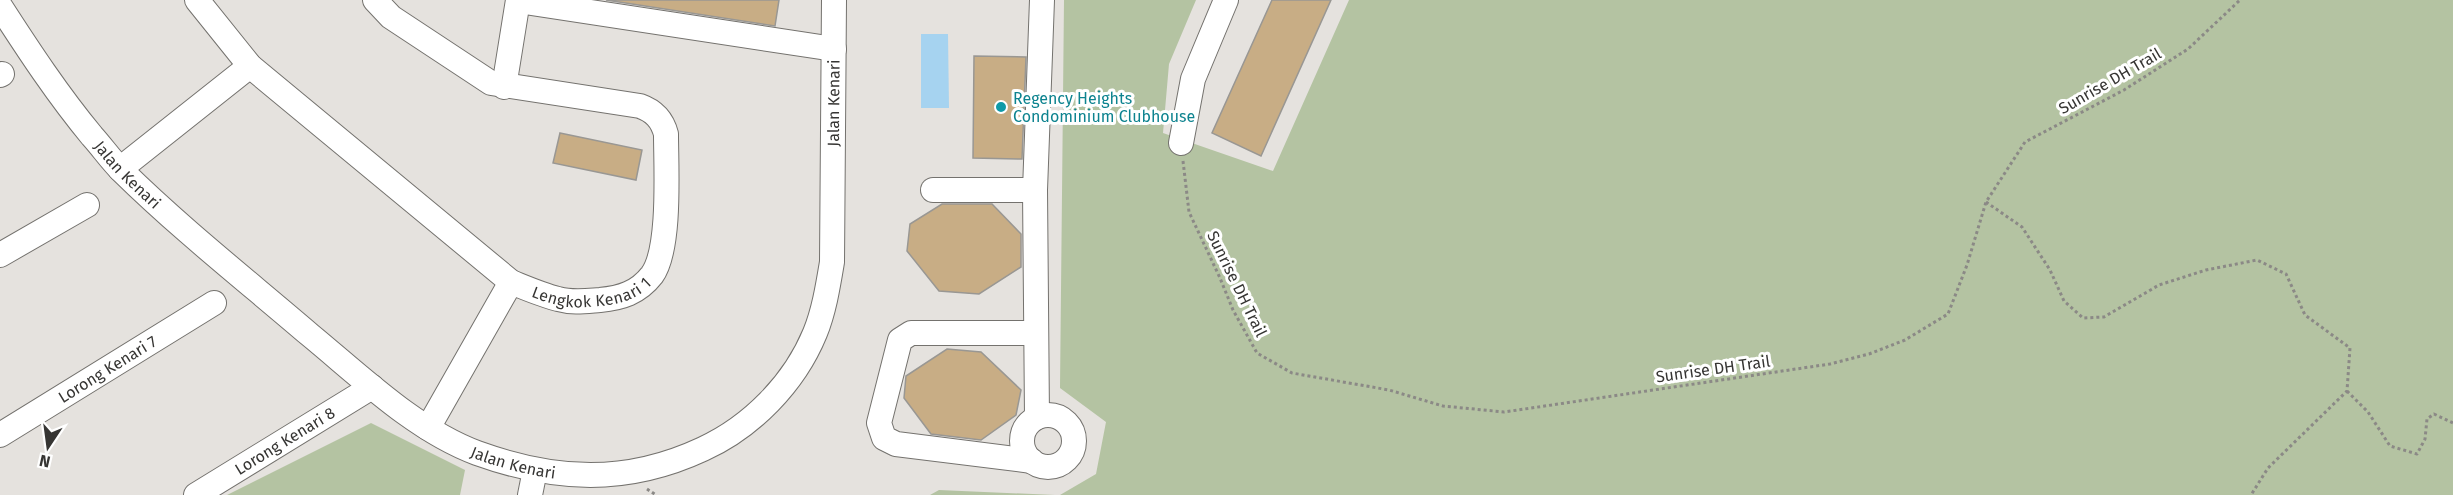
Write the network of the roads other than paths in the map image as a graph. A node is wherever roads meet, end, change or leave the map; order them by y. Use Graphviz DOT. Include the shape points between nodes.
graph roads {
  1 [pos="197,0"];
  2 [pos="375,0"];
  3 [pos="834,0"];
  4 [pos="1042,0"];
  5 [pos="1226,0"];
  6 [pos="518,1"];
  7 [pos="0,6"];
  8 [pos="834,49"];
  9 [pos="250,66"];
  10 [pos="504,87"];
  11 [pos="1181,143"];
  12 [pos="120,169"];
  13 [pos="933,190"];
  14 [pos="1035,190"];
  15 [pos="87,205"];
  16 [pos="0,255"];
  17 [pos="511,282"];
  18 [pos="214,303"];
  19 [pos="1034,333"];
  20 [pos="372,387"];
  21 [pos="1037,417"];
  22 [pos="428,428"];
  23 [pos="0,435"];
  24 [pos="1032,461"];
  25 [pos="535,470"];
  26 [pos="196,495"];
  27 [pos="530,495"];
  1 -- 9 [label="street, Lengkok Kenari 1"];
  2 -- 10 [label="street, Lengkok Kenari 1" via="391,17 479,76"];
  3 -- 8 [label="street, Jalan Kenari"];
  4 -- 14 [label="street"];
  5 -- 11 [label="street" via="1193,79"];
  6 -- 8 [label="street"];
  6 -- 10 [label="street"];
  7 -- 12 [label="street, Jalan Kenari" via="75,115"];
  8 -- 25 [label="street, Jalan Kenari" via="832,262 815,333 795,369 762,410 721,441 673,463 610,475 574,476"];
  9 -- 12 [label="street"];
  9 -- 17 [label="street, Lengkok Kenari 1"];
  10 -- 17 [label="street, Lengkok Kenari 1" via="640,106 656,115 666,134 667,209 652,275 620,298 573,302"];
  12 -- 20 [label="street, Jalan Kenari"];
  13 -- 14 [label="street"];
  14 -- 19 [label="street"];
  15 -- 16 [label="street"];
  17 -- 22 [label="street"];
  18 -- 23 [label="street, Lorong Kenari 7"];
  19 -- 21 [label="street"];
  19 -- 24 [label="street" via="911,333 900,340 879,423 884,438 896,444"];
  20 -- 22 [label="street, Jalan Kenari"];
  20 -- 26 [label="street, Lorong Kenari 8"];
  21 -- 24 [label="street" via="1022,435 1024,451"];
  21 -- 24 [label="street" via="1046,415 1065,421 1074,438 1073,448 1062,463 1053,466"];
  22 -- 25 [label="street, Jalan Kenari" via="475,452"];
  25 -- 27 [label="street"];
}
